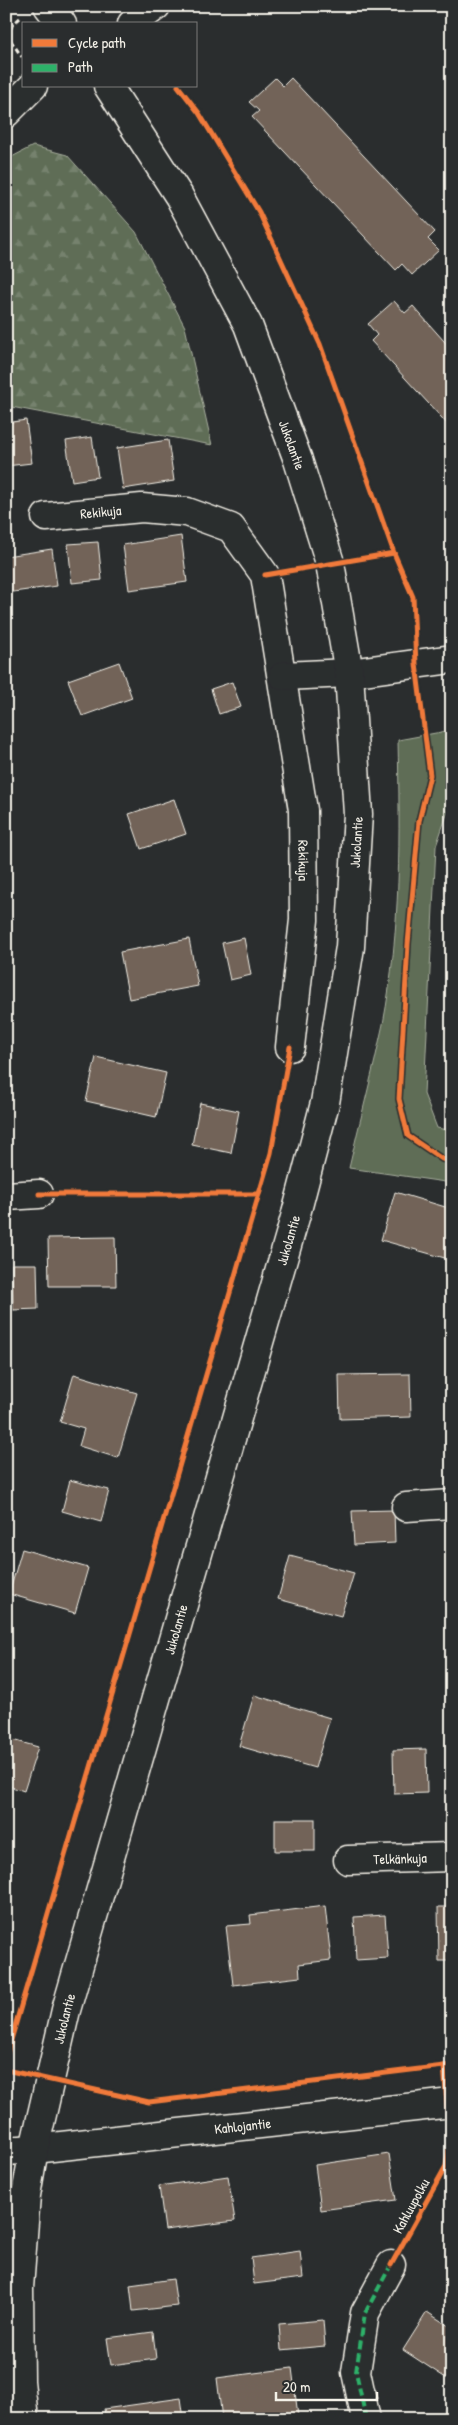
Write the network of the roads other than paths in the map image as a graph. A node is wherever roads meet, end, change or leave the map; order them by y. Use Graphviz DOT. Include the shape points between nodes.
graph roads {
  1 [pos="156,6"];
  2 [pos="38,9"];
  3 [pos="59,22"];
  4 [pos="135,22"];
  5 [pos="32,88"];
  6 [pos="109,88"];
  7 [pos="6,113"];
  8 [pos="46,517"];
  9 [pos="452,659"];
  10 [pos="349,673"];
  11 [pos="283,676"];
  12 [pos="290,1047"];
  13 [pos="38,1194"];
  14 [pos="6,1196"];
  15 [pos="452,1504"];
  16 [pos="406,1507"];
  17 [pos="452,1857"];
  18 [pos="348,1860"];
  19 [pos="452,2103"];
  20 [pos="34,2149"];
  21 [pos="6,2151"];
  22 [pos="391,2265"];
  23 [pos="24,2419"];
  24 [pos="366,2419"];
  1 -- 4 [label="street"];
  2 -- 3 [label="street"];
  5 -- 7 [label="street"];
  6 -- 10 [label="street, Jukolantie" via="179,196 248,326 298,460 330,563"];
  8 -- 11 [label="street, Rekikuja" via="142,508 187,512 231,528 265,575"];
  9 -- 10 [label="street"];
  10 -- 11 [label="street"];
  10 -- 20 [label="street, Jukolantie" via="358,814 354,890 350,947 325,1103 296,1214 66,2010"];
  11 -- 12 [label="street, Rekikuja" via="304,810 304,920"];
  13 -- 14 [label="street"];
  15 -- 16 [label="street"];
  17 -- 18 [label="street, Telkänkuja"];
  19 -- 20 [label="street, Kahlojantie"];
  20 -- 21 [label="street, Kahlojantie"];
  20 -- 23 [label="street, Jukolantie" via="26,2195 19,2288 20,2381"];
  22 -- 24 [label="street" via="365,2312 356,2372"];
}
